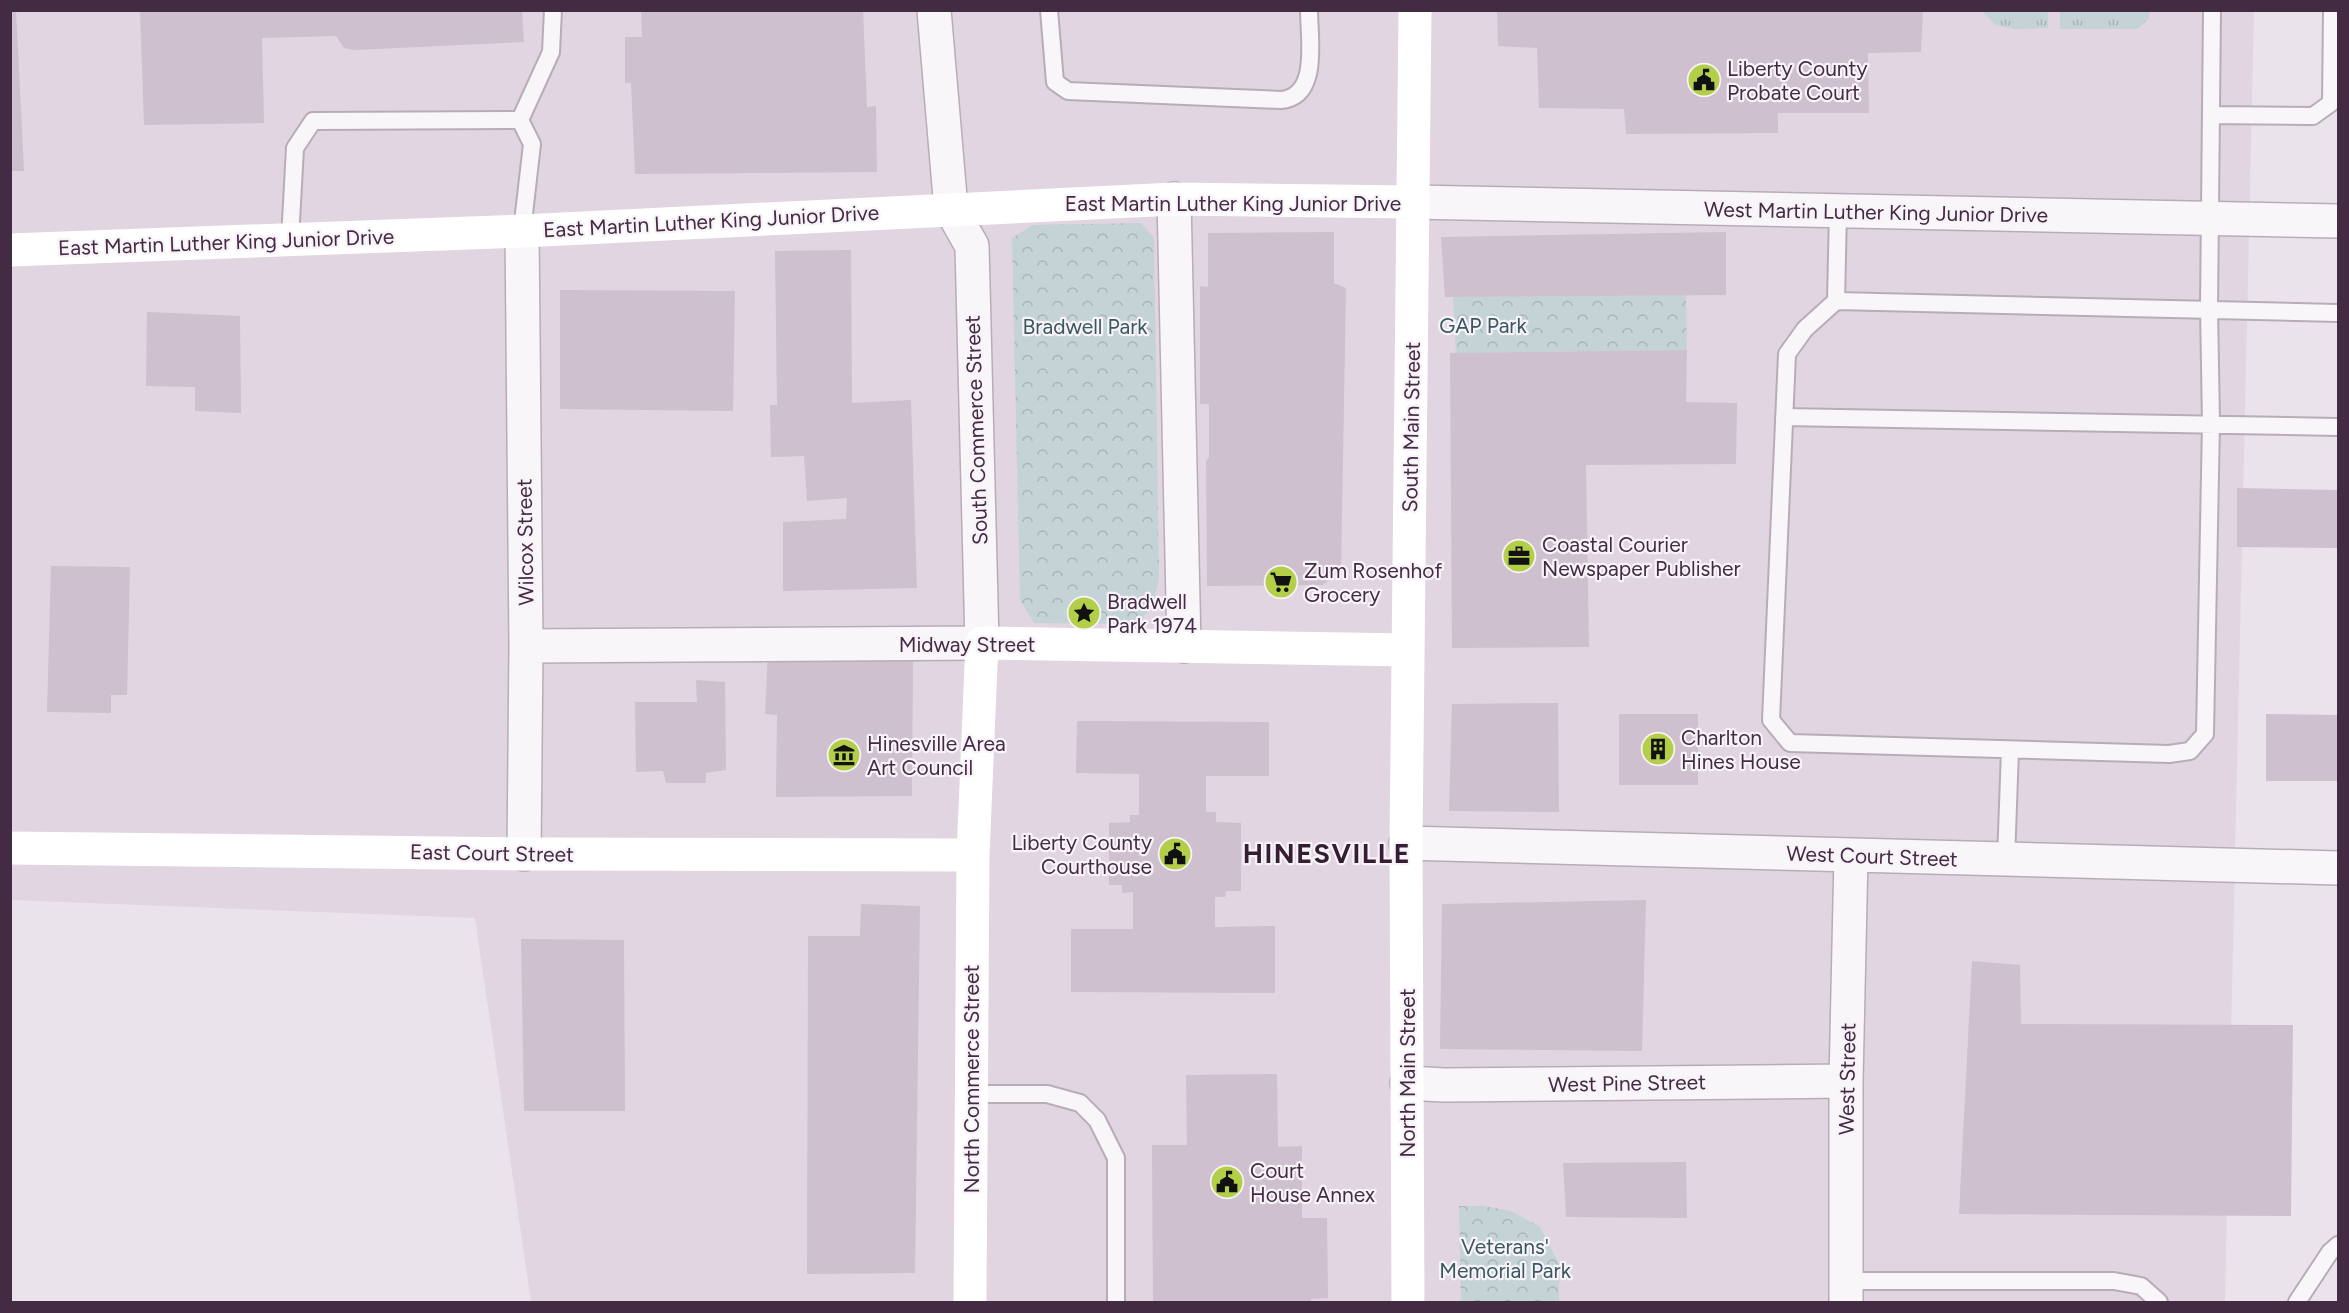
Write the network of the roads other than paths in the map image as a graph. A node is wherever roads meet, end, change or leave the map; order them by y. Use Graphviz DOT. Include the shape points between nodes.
graph roads {
  1 [pos="553,10"];
  2 [pos="934,10"];
  3 [pos="1049,10"];
  4 [pos="1309,10"];
  5 [pos="1414,10"];
  6 [pos="2212,10"];
  7 [pos="2332,10"];
  8 [pos="2211,115"];
  9 [pos="520,120"];
  10 [pos="1174,199"];
  11 [pos="1413,202"];
  12 [pos="951,209"];
  13 [pos="1838,211"];
  14 [pos="2210,219"];
  15 [pos="2338,221"];
  16 [pos="522,231"];
  17 [pos="290,240"];
  18 [pos="10,250"];
  19 [pos="1836,301"];
  20 [pos="2209,308"];
  21 [pos="2338,313"];
  22 [pos="1784,417"];
  23 [pos="2211,423"];
  24 [pos="2338,427"];
  25 [pos="982,643"];
  26 [pos="526,645"];
  27 [pos="1184,646"];
  28 [pos="1408,650"];
  29 [pos="2010,750"];
  30 [pos="1406,843"];
  31 [pos="10,848"];
  32 [pos="524,854"];
  33 [pos="973,855"];
  34 [pos="1851,856"];
  35 [pos="2006,860"];
  36 [pos="2338,868"];
  37 [pos="1846,1081"];
  38 [pos="1407,1083"];
  39 [pos="971,1094"];
  40 [pos="2338,1245"];
  41 [pos="1846,1292"];
  42 [pos="970,1302"];
  43 [pos="1116,1302"];
  44 [pos="1408,1302"];
  45 [pos="2158,1302"];
  46 [pos="2296,1302"];
  1 -- 9 [label="lane" via="551,52"];
  2 -- 12 [label="street, South Commerce Street"];
  3 -- 4 [label="lane" via="1055,82 1068,91 1281,100 1292,99 1302,91 1309,74"];
  5 -- 11 [label="street, South Main Street"];
  6 -- 8 [label="lane"];
  7 -- 8 [label="lane" via="2331,103 2313,116"];
  8 -- 14 [label="lane"];
  9 -- 16 [label="lane" via="532,144"];
  9 -- 17 [label="lane" via="313,122 296,148"];
  10 -- 11 [label="street, East Martin Luther King Junior Drive"];
  10 -- 12 [label="street, East Martin Luther King Junior Drive"];
  10 -- 27 [label="street"];
  11 -- 13 [label="street, West Martin Luther King Junior Drive"];
  11 -- 28 [label="street, South Main Street"];
  12 -- 16 [label="street, East Martin Luther King Junior Drive"];
  12 -- 25 [label="street, South Commerce Street" via="972,246"];
  13 -- 14 [label="street, West Martin Luther King Junior Drive"];
  13 -- 19 [label="lane"];
  14 -- 15 [label="street, West Martin Luther King Junior Drive"];
  14 -- 20 [label="lane"];
  16 -- 17 [label="street, East Martin Luther King Junior Drive"];
  16 -- 26 [label="street, Wilcox Street"];
  17 -- 18 [label="street, East Martin Luther King Junior Drive"];
  19 -- 20 [label="lane"];
  19 -- 22 [label="lane" via="1805,329 1787,354"];
  20 -- 21 [label="lane"];
  20 -- 23 [label="lane"];
  22 -- 23 [label="lane"];
  22 -- 29 [label="lane" via="1771,720 1790,743"];
  23 -- 24 [label="lane"];
  23 -- 29 [label="lane" via="2205,734 2190,751 2169,754"];
  25 -- 26 [label="street, Midway Street"];
  25 -- 27 [label="street, Midway Street"];
  25 -- 33 [label="street, South Commerce Street"];
  26 -- 32 [label="street, Wilcox Street"];
  27 -- 28 [label="street, Midway Street"];
  28 -- 30 [label="street, South Main Street"];
  29 -- 35 [label="lane"];
  30 -- 34 [label="street, West Court Street"];
  30 -- 38 [label="street, North Main Street"];
  31 -- 32 [label="street, East Court Street"];
  32 -- 33 [label="street, East Court Street"];
  33 -- 39 [label="street, North Commerce Street"];
  34 -- 35 [label="street, West Court Street"];
  34 -- 37 [label="street, West Street"];
  35 -- 36 [label="street, West Court Street"];
  37 -- 38 [label="street, West Pine Street"];
  37 -- 41 [label="street, West Street"];
  38 -- 44 [label="street, North Main Street"];
  39 -- 42 [label="street, North Commerce Street"];
  39 -- 43 [label="lane" via="1047,1095 1080,1103 1097,1120 1116,1158"];
  40 -- 46 [label="lane"];
  41 -- 45 [label="lane" via="2114,1281 2141,1286"];
}
